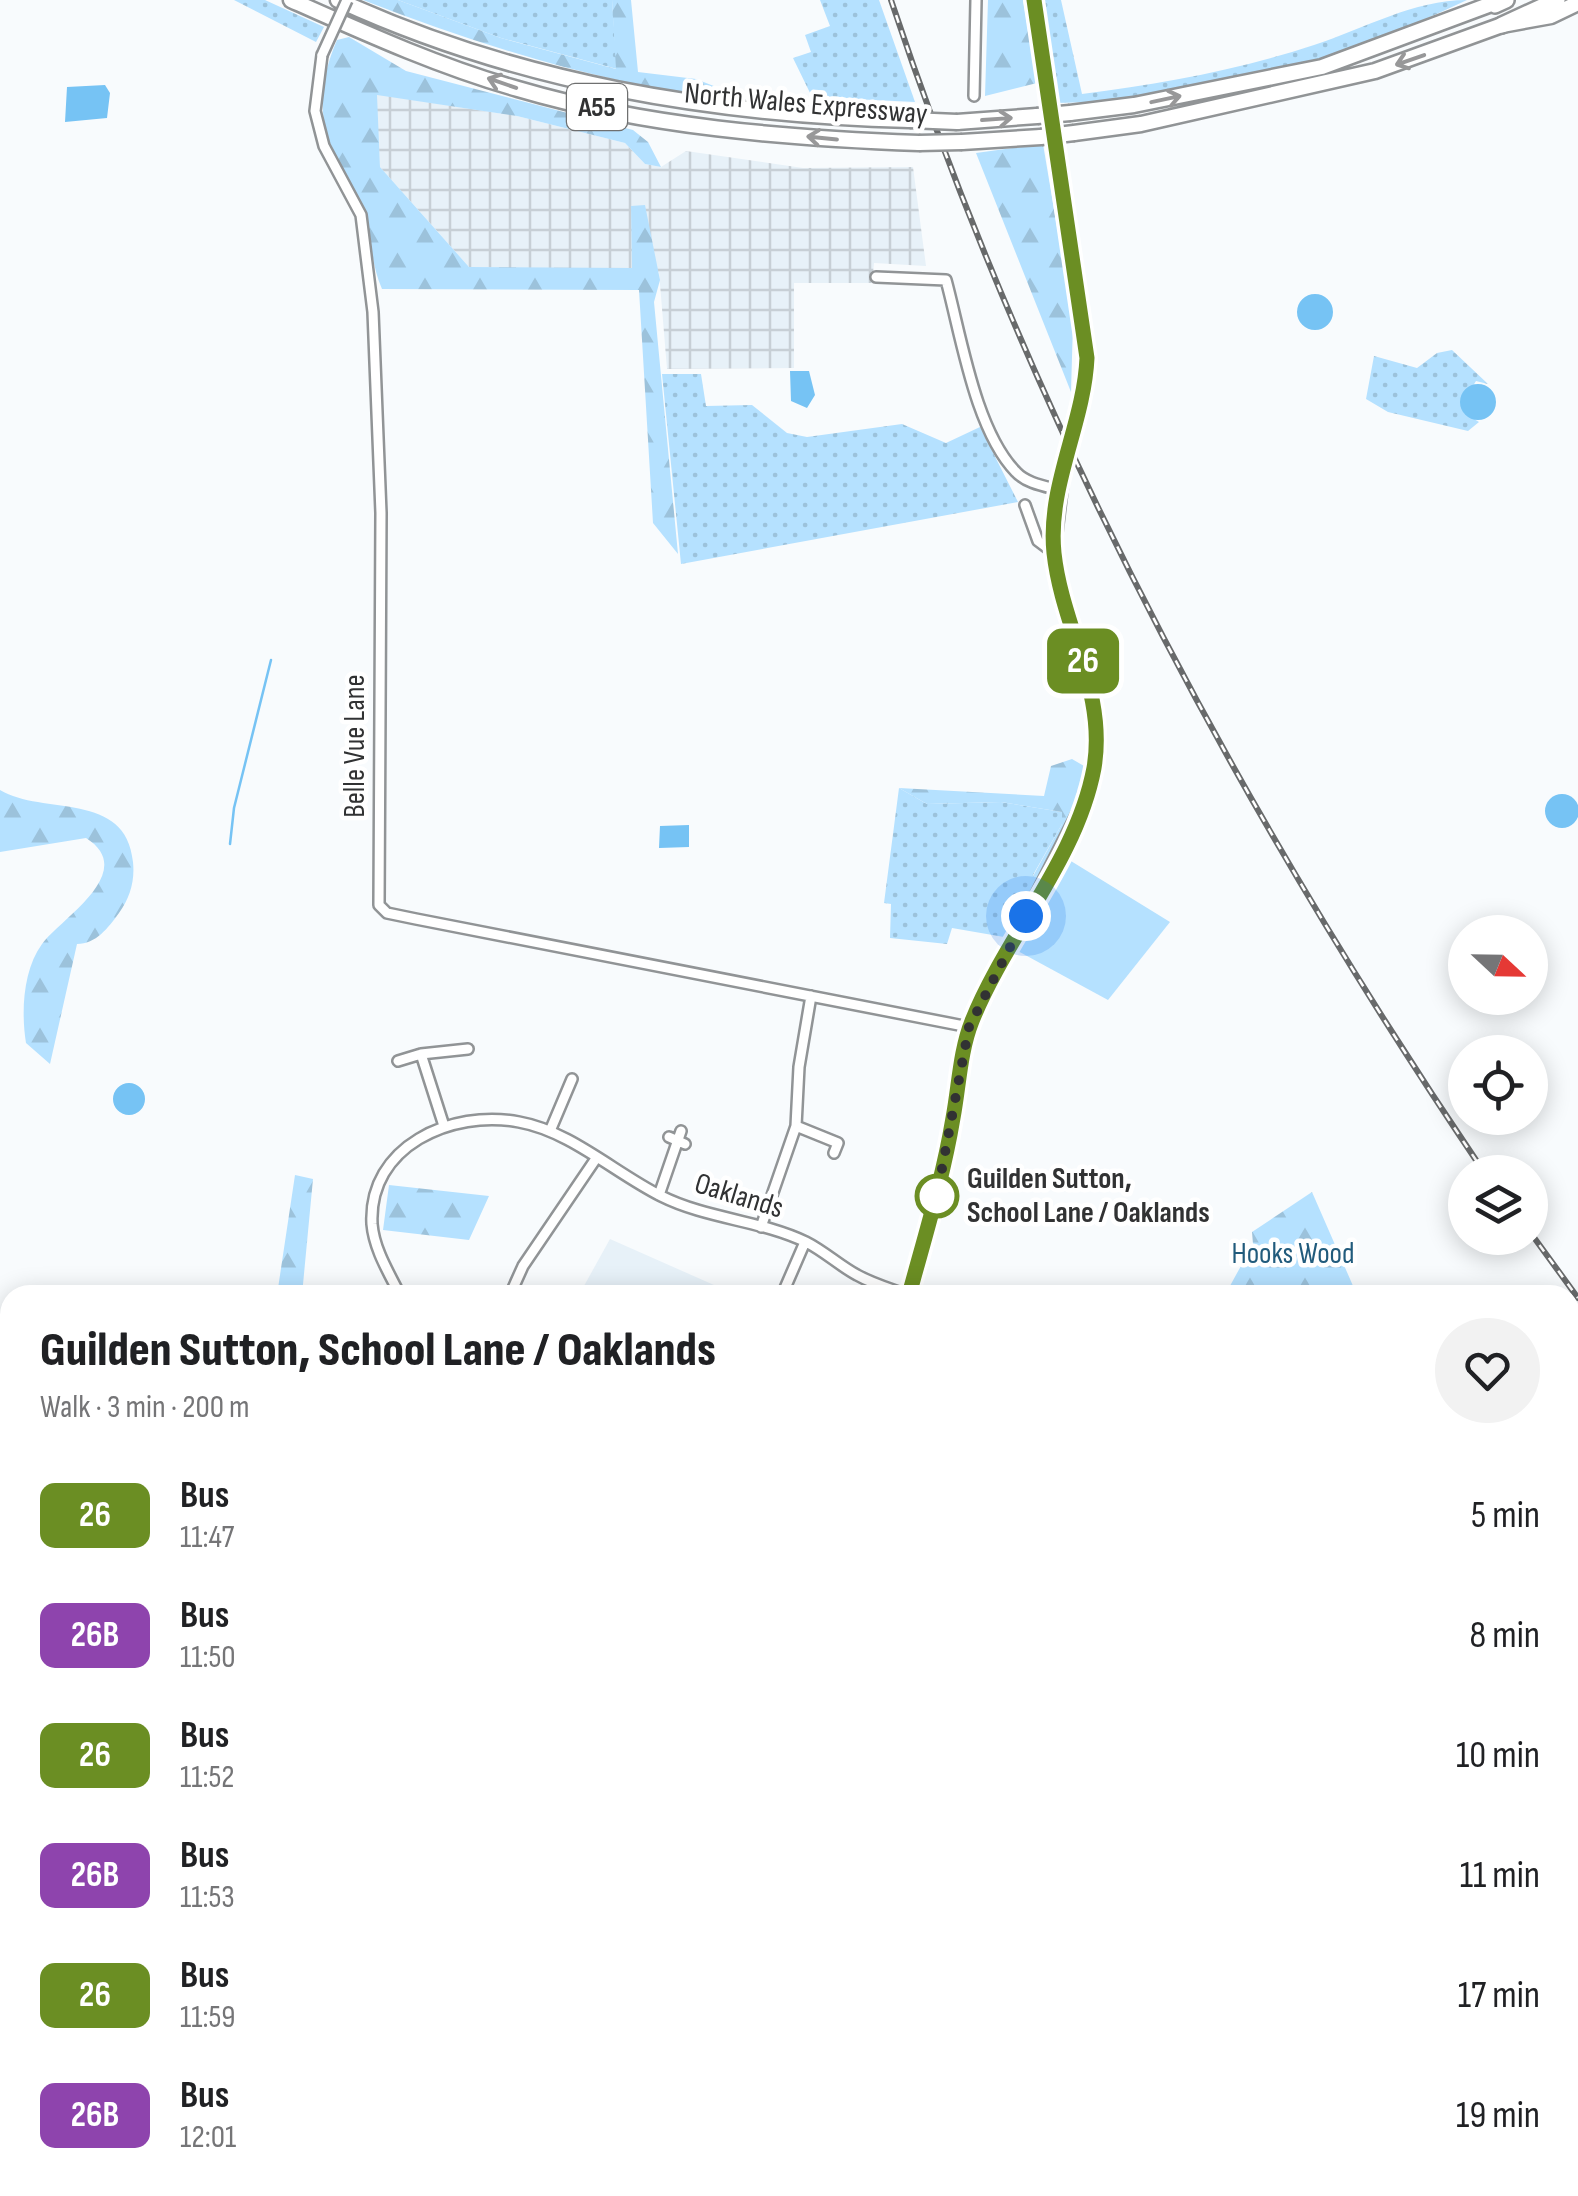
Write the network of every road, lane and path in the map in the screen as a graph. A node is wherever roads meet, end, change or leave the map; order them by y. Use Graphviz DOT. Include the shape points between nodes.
graph roads {
  1 [pos="291,0"];
  2 [pos="338,0"];
  3 [pos="346,0"];
  4 [pos="976,0"];
  5 [pos="1034,0"];
  6 [pos="1557,0"];
  7 [pos="1501,2"];
  8 [pos="1578,3"];
  9 [pos="1502,26"];
  10 [pos="974,96"];
  11 [pos="876,277"];
  12 [pos="1059,490"];
  13 [pos="1025,505"];
  14 [pos="1054,553"];
  15 [pos="811,996"];
  16 [pos="969,1027"];
  17 [pos="468,1049"];
  18 [pos="421,1054"];
  19 [pos="398,1060"];
  20 [pos="572,1087"];
  21 [pos="444,1126"];
  22 [pos="796,1126"];
  23 [pos="550,1131"];
  24 [pos="678,1138"];
  25 [pos="834,1153"];
  26 [pos="595,1160"];
  27 [pos="659,1196"];
  28 [pos="761,1227"];
  29 [pos="805,1242"];
  30 [pos="516,1282"];
  31 [pos="395,1285"];
  32 [pos="515,1285"];
  33 [pos="522,1285"];
  34 [pos="786,1285"];
  35 [pos="881,1285"];
  36 [pos="911,1285"];
  9 -- 1 [label="highway, North Wales Expressway / A55, one-way, bridge" via="1375,72 1141,124 919,143 834,140 635,116 520,90 379,40"];
  2 -- 7 [label="highway, North Wales Expressway / A55, one-way, bridge" via="529,70 622,92 729,110 957,122 1134,105 1322,67"];
  3 -- 15 [label="street, Belle Vue Lane, bridge" via="322,55 315,111 324,146 360,215 373,312 381,513 378,905 387,913"];
  4 -- 10 [label="street"];
  5 -- 12 [label="street, bridge" via="1087,358"];
  6 -- 9 [label="highway"];
  8 -- 9 [label="highway, North Wales Expressway"];
  11 -- 12 [label="street" via="946,280 974,388 1001,450 1028,481"];
  12 -- 14 [label="street"];
  13 -- 14 [label="street" via="1038,541"];
  14 -- 16 [label="street" via="1089,678 1097,734 1089,791"];
  15 -- 16 [label="street, Belle Vue Lane"];
  15 -- 22 [label="street"];
  16 -- 36 [label="street" via="936,1200"];
  17 -- 18 [label="street"];
  18 -- 19 [label="street"];
  18 -- 21 [label="street"];
  20 -- 23 [label="street"];
  21 -- 23 [label="street, Oaklands" via="516,1121"];
  21 -- 31 [label="street, Oaklands" via="418,1136 392,1159 376,1194 372,1224"];
  22 -- 25 [label="street" via="838,1143"];
  22 -- 28 [label="street"];
  23 -- 26 [label="street, Oaklands"];
  24 -- 27 [label="street, Oaklands"];
  26 -- 27 [label="street, Oaklands"];
  26 -- 30 [label="street"];
  27 -- 28 [label="street, Oaklands" via="700,1214"];
  28 -- 29 [label="street, Oaklands"];
  29 -- 34 [label="street, Oaklands"];
  29 -- 35 [label="street, Oaklands"];
  30 -- 32 [label="street"];
  30 -- 33 [label="street"];
}
